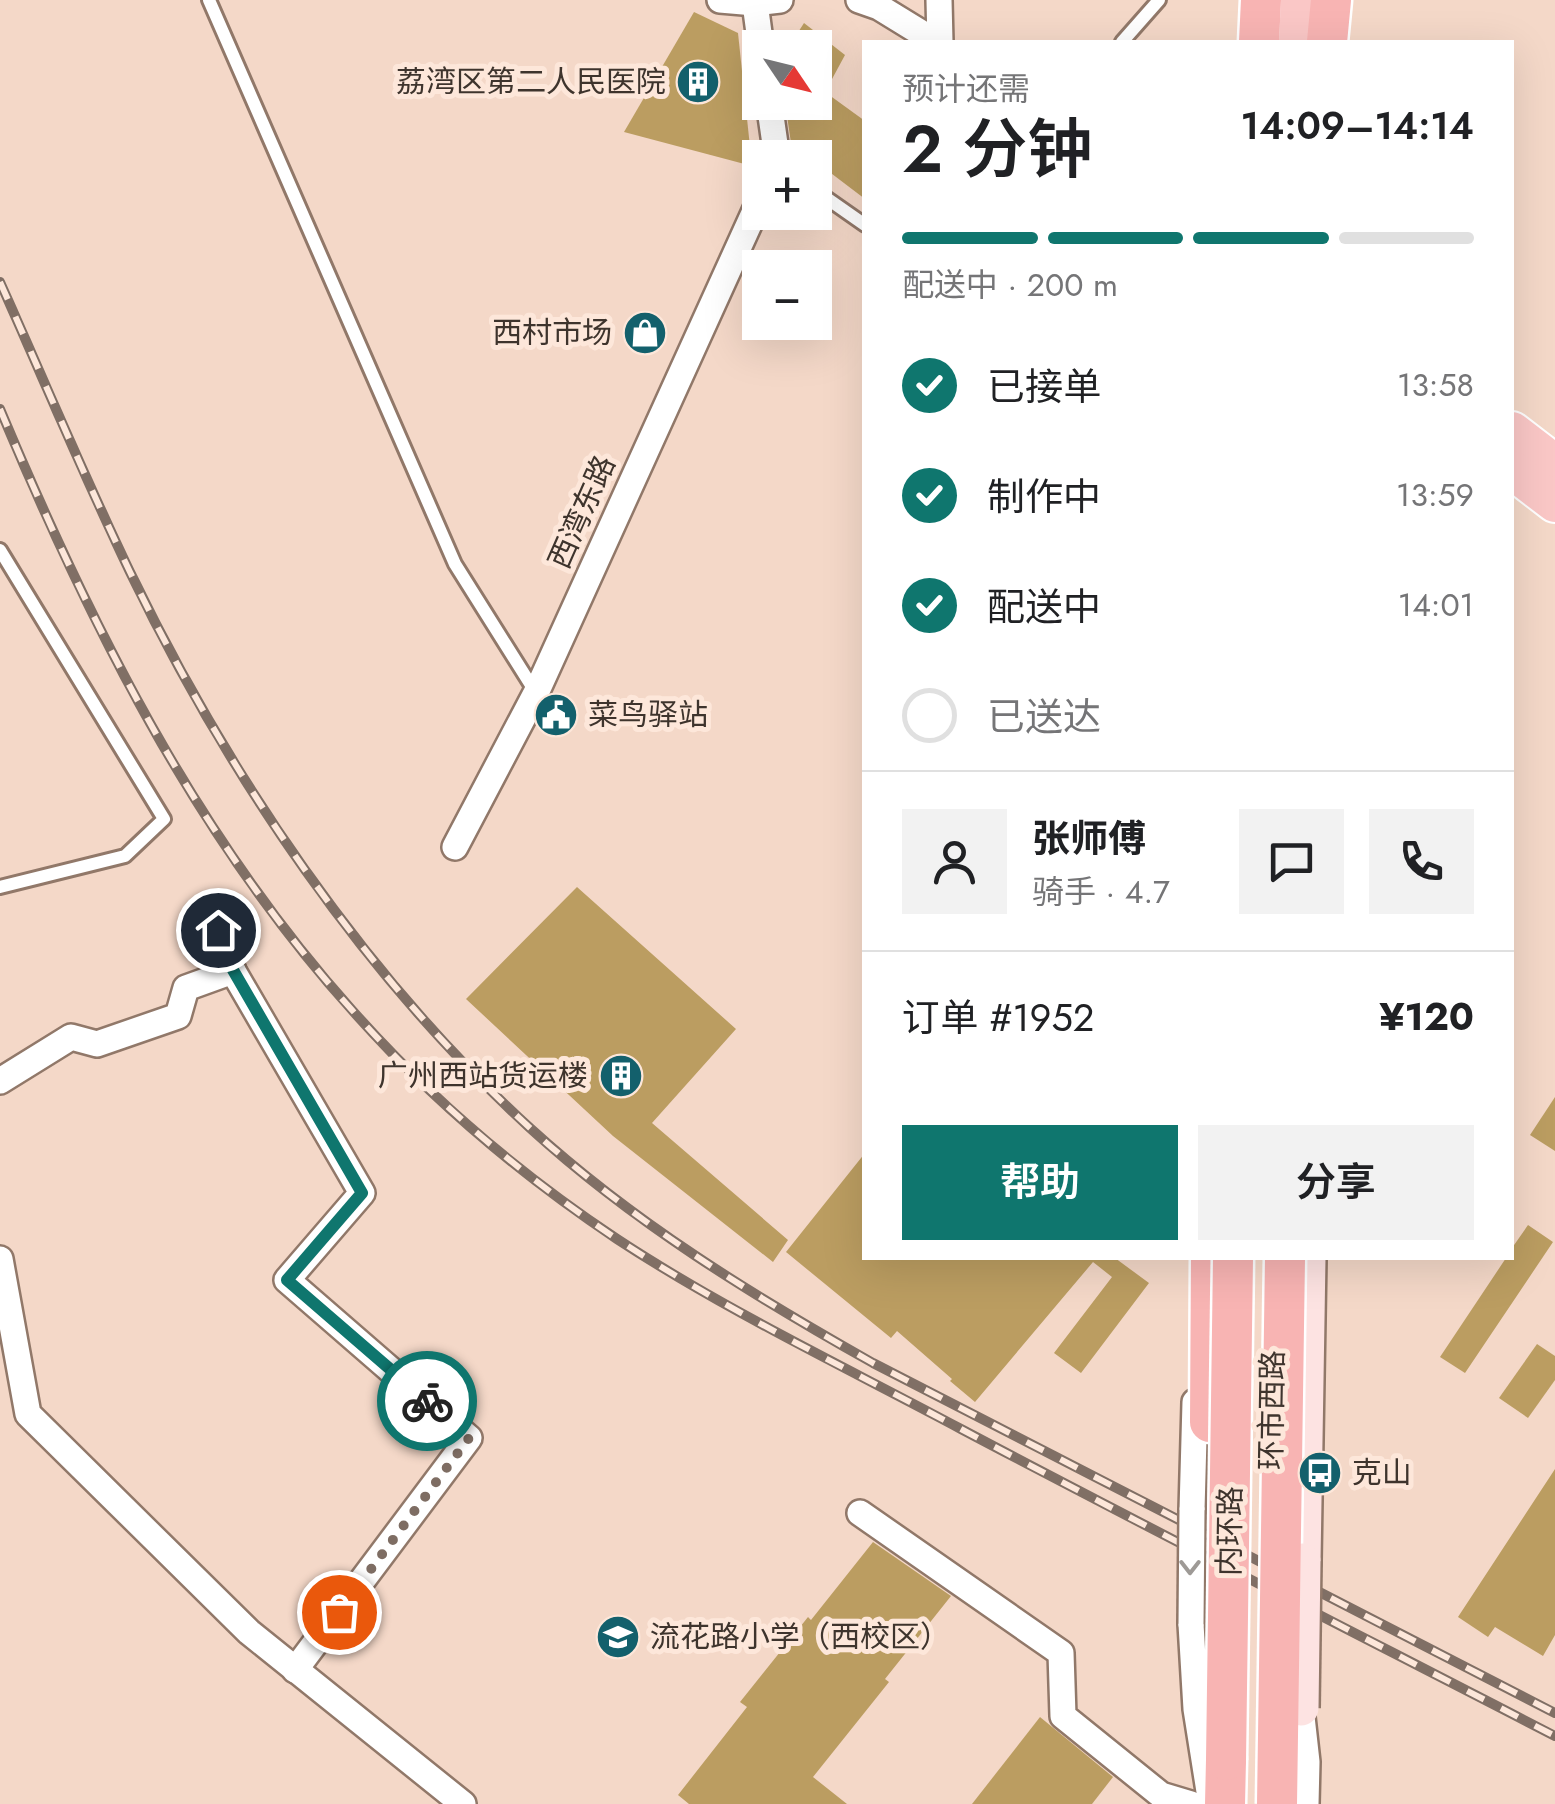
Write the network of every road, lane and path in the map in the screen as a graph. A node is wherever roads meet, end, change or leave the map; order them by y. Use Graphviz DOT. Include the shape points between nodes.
graph roads {
  1 [pos="209,0"];
  2 [pos="720,0"];
  3 [pos="859,0"];
  4 [pos="939,0"];
  5 [pos="1159,0"];
  6 [pos="1243,0"];
  7 [pos="767,2"];
  8 [pos="1304,9"];
  9 [pos="763,30"];
  10 [pos="935,40"];
  11 [pos="938,40"];
  12 [pos="1124,40"];
  13 [pos="1241,40"];
  14 [pos="1262,40"];
  15 [pos="1280,40"];
  16 [pos="1328,40"];
  17 [pos="832,202"];
  18 [pos="862,224"];
  19 [pos="746,230"];
  20 [pos="1514,433"];
  21 [pos="1555,464"];
  22 [pos="1514,472"];
  23 [pos="1555,503"];
  24 [pos="0,550"];
  25 [pos="536,693"];
  26 [pos="456,847"];
  27 [pos="0,886"];
  28 [pos="218,930"];
  29 [pos="233,970"];
  30 [pos="0,1081"];
  31 [pos="0,1259"];
  32 [pos="1196,1260"];
  33 [pos="1211,1260"];
  34 [pos="1222,1260"];
  35 [pos="1233,1260"];
  36 [pos="1250,1260"];
  37 [pos="1273,1260"];
  38 [pos="1285,1260"];
  39 [pos="1308,1260"];
  40 [pos="1210,1422"];
  41 [pos="1287,1492"];
  42 [pos="860,1513"];
  43 [pos="1238,1535"];
  44 [pos="1244,1667"];
  45 [pos="296,1670"];
  46 [pos="1300,1708"];
  47 [pos="1296,1750"];
  48 [pos="463,1804"];
  49 [pos="1191,1804"];
  50 [pos="1212,1804"];
  51 [pos="1225,1804"];
  52 [pos="1243,1804"];
  53 [pos="1266,1804"];
  54 [pos="1277,1804"];
  55 [pos="1292,1804"];
  56 [pos="1306,1804"];
  1 -- 25 [label="lane" via="455,564"];
  2 -- 7 [label="street"];
  3 -- 10 [label="street"];
  4 -- 11 [label="street"];
  5 -- 12 [label="lane"];
  6 -- 13 [label="main road"];
  7 -- 9 [label="street"];
  8 -- 14 [label="highway"];
  8 -- 15 [label="main road"];
  8 -- 16 [label="highway"];
  17 -- 18 [label="lane"];
  19 -- 25 [label="street, 西湾东路"];
  20 -- 21 [label="main road"];
  22 -- 23 [label="main road"];
  24 -- 27 [label="lane" via="164,820 125,856"];
  25 -- 26 [label="street, 西湾东路"];
  28 -- 29 [label="street"];
  29 -- 30 [label="street" via="186,988 178,1016 97,1044 70,1037"];
  29 -- 45 [label="street" via="362,1193 287,1280 469,1438"];
  31 -- 45 [label="street" via="28,1414 248,1632"];
  32 -- 43 [label="street"];
  33 -- 40 [label="highway"];
  34 -- 43 [label="main road"];
  35 -- 51 [label="highway, 内环路, bridge"];
  36 -- 43 [label="main road, 环市西路"];
  37 -- 41 [label="main road, 环市西路"];
  38 -- 54 [label="highway, 内环路, bridge"];
  39 -- 41 [label="main road"];
  40 -- 43 [label="main road"];
  41 -- 43 [label="main road, 环市西路"];
  42 -- 49 [label="street" via="1061,1653 1063,1716 1161,1795"];
  43 -- 44 [label="main road"];
  43 -- 44 [label="main road, bridge" via="1231,1599"];
  43 -- 46 [label="main road, bridge"];
  43 -- 50 [label="street, one-way, bridge" via="1191,1624"];
  44 -- 50 [label="main road"];
  44 -- 52 [label="main road"];
  44 -- 53 [label="main road"];
  45 -- 48 [label="street"];
  46 -- 47 [label="main road"];
  46 -- 56 [label="street"];
  47 -- 54 [label="main road"];
  47 -- 55 [label="main road"];
}
